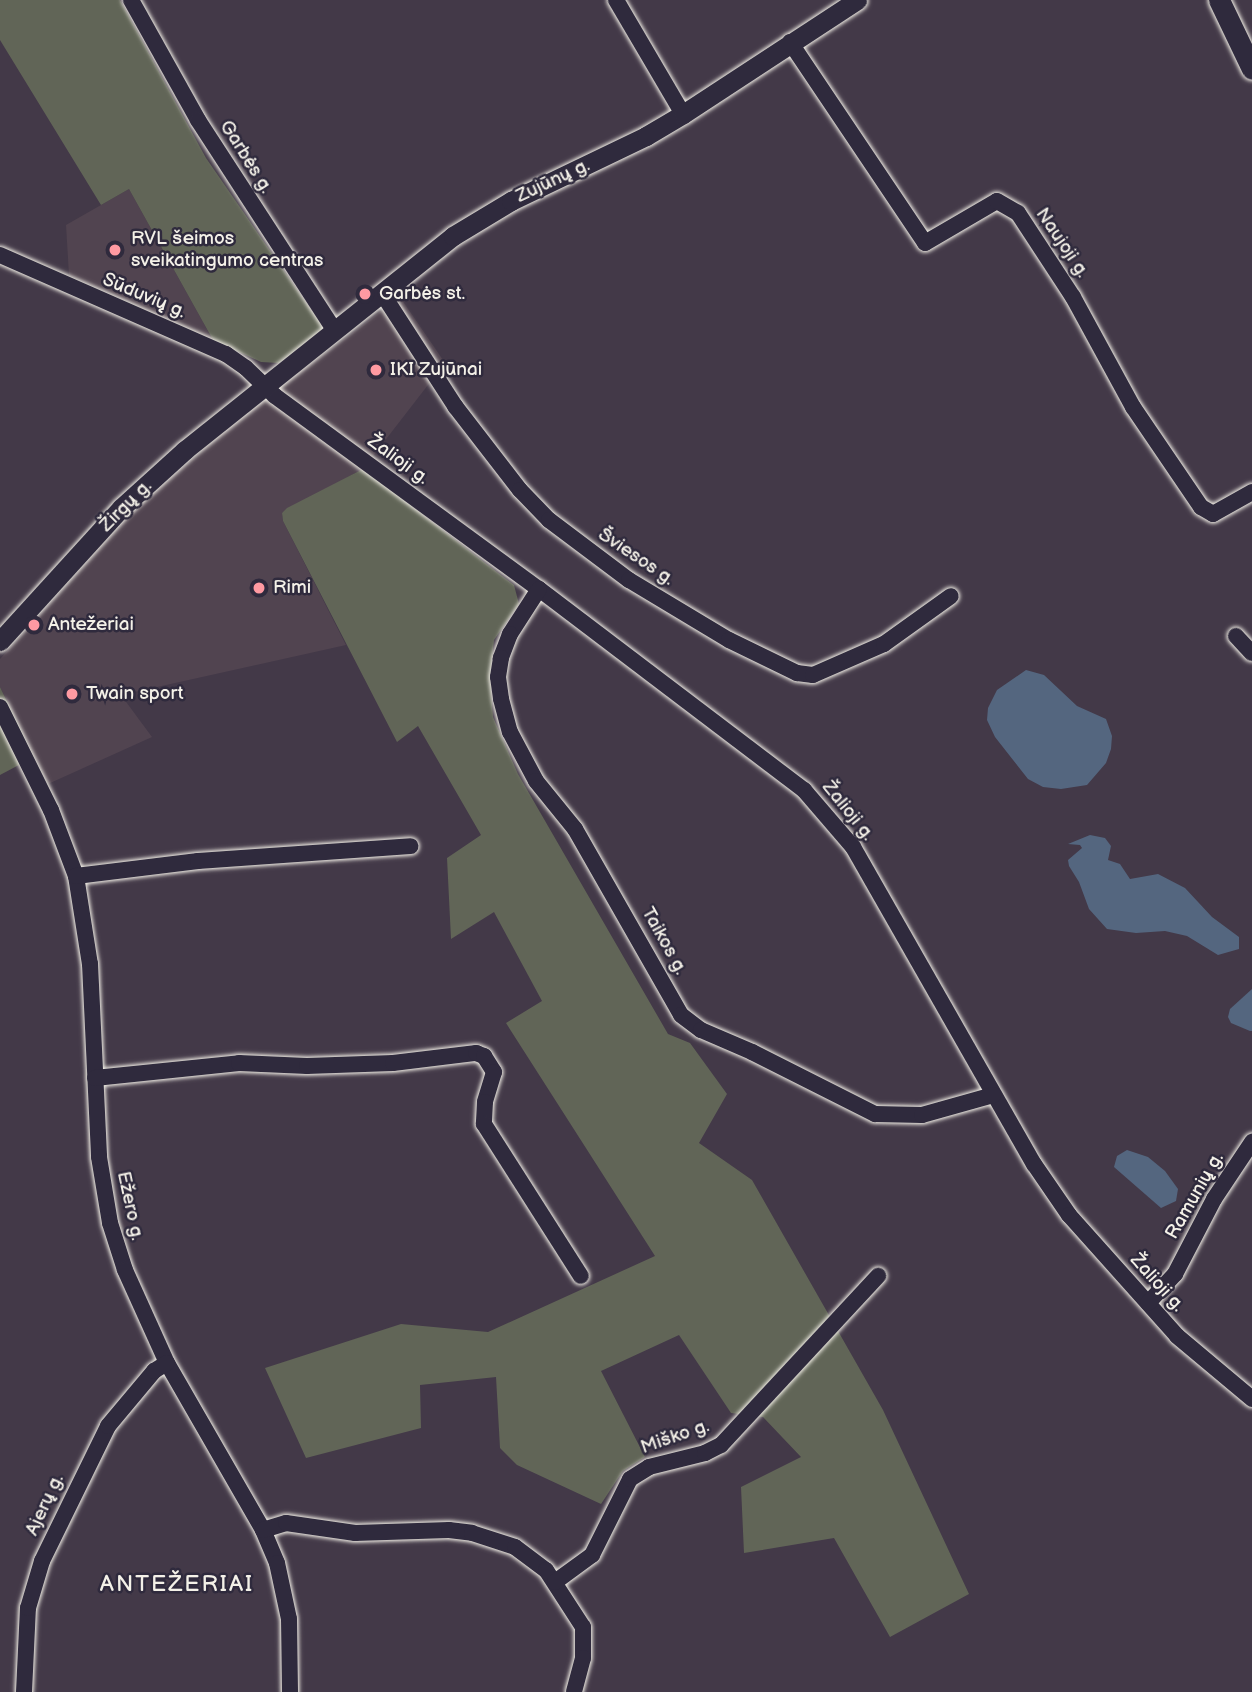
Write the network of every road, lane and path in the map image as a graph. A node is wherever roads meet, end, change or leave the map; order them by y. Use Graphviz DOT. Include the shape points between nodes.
graph roads {
  1 [pos="131,0"];
  2 [pos="616,0"];
  3 [pos="857,0"];
  4 [pos="1219,0"];
  5 [pos="790,42"];
  6 [pos="1251,68"];
  7 [pos="683,114"];
  8 [pos="0,255"];
  9 [pos="382,293"];
  10 [pos="335,331"];
  11 [pos="266,385"];
  12 [pos="1252,492"];
  13 [pos="539,589"];
  14 [pos="951,596"];
  15 [pos="1236,636"];
  16 [pos="0,641"];
  17 [pos="1252,653"];
  18 [pos="0,707"];
  19 [pos="410,846"];
  20 [pos="76,876"];
  21 [pos="95,1078"];
  22 [pos="993,1095"];
  23 [pos="1252,1142"];
  24 [pos="580,1276"];
  25 [pos="878,1276"];
  26 [pos="1148,1303"];
  27 [pos="167,1363"];
  28 [pos="1252,1399"];
  29 [pos="263,1530"];
  30 [pos="555,1582"];
  31 [pos="24,1692"];
  32 [pos="290,1692"];
  33 [pos="574,1692"];
  1 -- 10 [label="street, Garbės g." via="198,120"];
  2 -- 7 [label="street"];
  3 -- 5 [label="street, Zujūnų g."];
  4 -- 6 [label="main road"];
  5 -- 7 [label="street, Zujūnų g."];
  5 -- 12 [label="street, Naujoji g." via="925,243 997,201 1017,214 1073,297 1133,407 1201,507 1213,514"];
  7 -- 9 [label="street, Zujūnų g." via="481,218"];
  8 -- 11 [label="street, Sūduvių g." via="226,354"];
  9 -- 10 [label="street, Zujūnų g."];
  9 -- 14 [label="street, Šviesos g." via="455,406 549,520 629,580 729,640 797,673 813,675 884,644"];
  10 -- 11 [label="street, Zujūnų g."];
  11 -- 13 [label="street, Žalioji g."];
  11 -- 16 [label="street, Žirgų g." via="121,508"];
  13 -- 22 [label="street, Žalioji g." via="776,766 814,801 853,847"];
  13 -- 22 [label="street, Taikos g." via="510,634 501,658 498,677 510,732 536,781 575,829 681,1015 701,1030 875,1114 922,1115"];
  15 -- 17 [label="street"];
  18 -- 20 [label="street, Ežero g." via="51,810"];
  19 -- 20 [label="street" via="198,861"];
  20 -- 21 [label="street, Ežero g." via="90,964"];
  21 -- 24 [label="street" via="239,1063 307,1066 484,1056 494,1081 485,1102 484,1124"];
  21 -- 27 [label="street, Ežero g." via="99,1157 110,1223 125,1270"];
  22 -- 26 [label="street, Žalioji g." via="1069,1215"];
  23 -- 26 [label="street, Ramunių g." via="1214,1199 1175,1273"];
  25 -- 30 [label="street, Miško g." via="721,1445 649,1467 631,1479 592,1555"];
  26 -- 28 [label="street, Žalioji g." via="1209,1365"];
  27 -- 29 [label="street, Ežero g."];
  27 -- 31 [label="street, Ajerų g." via="155,1371 99,1440 41,1561 28,1608"];
  29 -- 30 [label="street" via="286,1523 355,1533 472,1533 515,1547 533,1558"];
  29 -- 32 [label="street, Ežero g." via="277,1563 289,1619"];
  30 -- 33 [label="street" via="583,1626 583,1658"];
}
